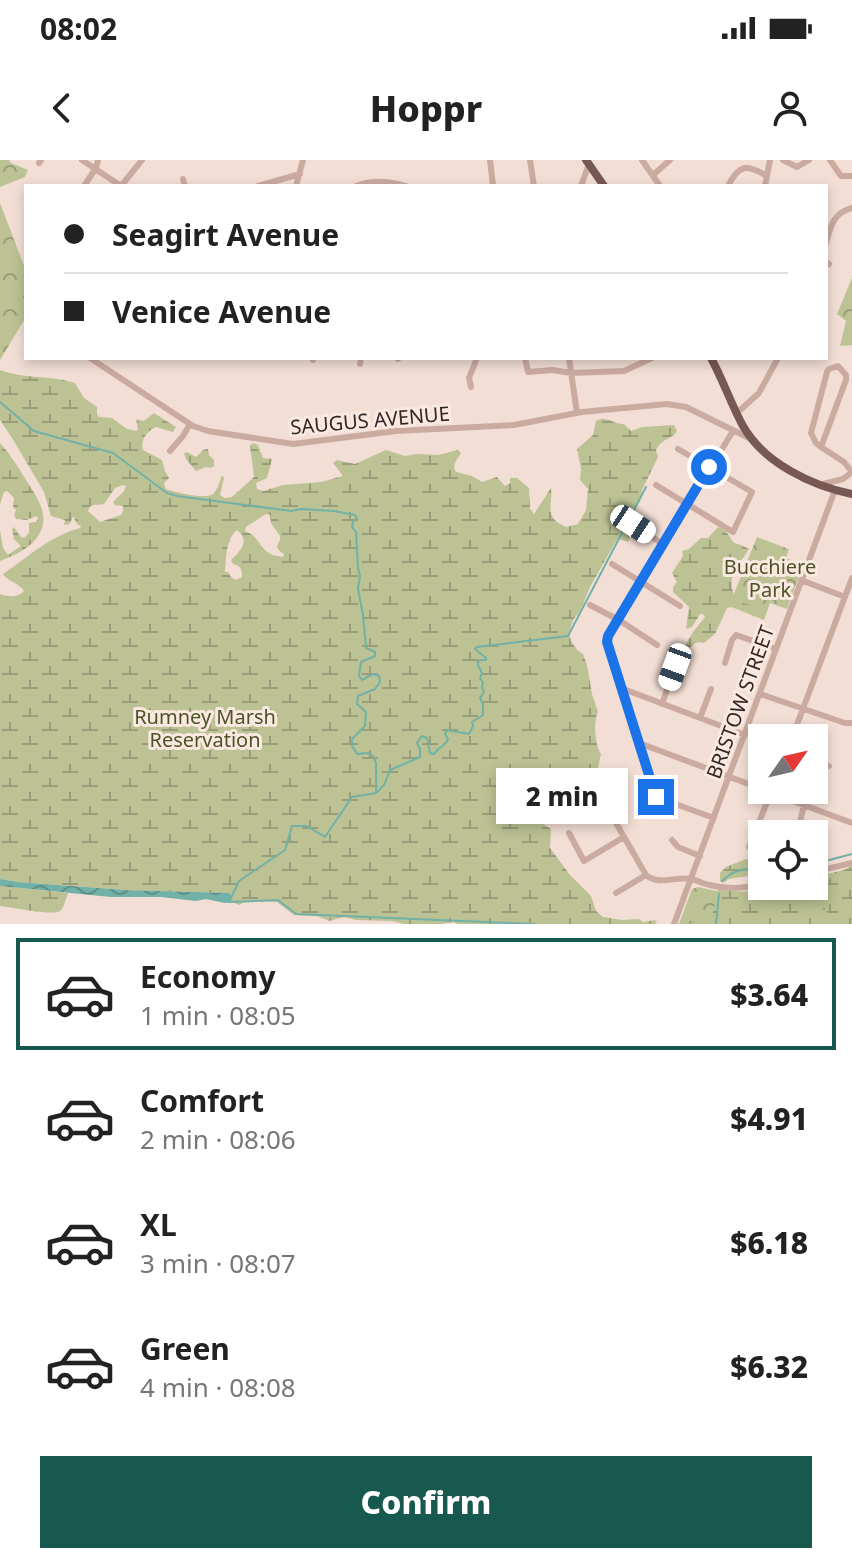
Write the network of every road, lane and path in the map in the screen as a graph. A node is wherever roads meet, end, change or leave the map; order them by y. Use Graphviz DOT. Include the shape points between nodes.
graph roads {
  1 [pos="82,160"];
  2 [pos="98,160"];
  3 [pos="142,160"];
  4 [pos="303,160"];
  5 [pos="490,160"];
  6 [pos="530,160"];
  7 [pos="642,160"];
  8 [pos="670,160"];
  9 [pos="770,160"];
  10 [pos="783,160"];
  11 [pos="809,160"];
  12 [pos="830,160"];
  13 [pos="587,162"];
  14 [pos="95,169"];
  15 [pos="300,174"];
  16 [pos="653,175"];
  17 [pos="767,176"];
  18 [pos="852,176"];
  19 [pos="85,184"];
  20 [pos="118,184"];
  21 [pos="123,184"];
  22 [pos="265,184"];
  23 [pos="297,184"];
  24 [pos="364,184"];
  25 [pos="400,184"];
  26 [pos="493,184"];
  27 [pos="534,184"];
  28 [pos="582,184"];
  29 [pos="603,184"];
  30 [pos="659,184"];
  31 [pos="729,184"];
  32 [pos="765,184"];
  33 [pos="852,208"];
  34 [pos="829,222"];
  35 [pos="93,360"];
  36 [pos="476,360"];
  37 [pos="525,360"];
  38 [pos="569,360"];
  39 [pos="648,360"];
  40 [pos="712,360"];
  41 [pos="777,360"];
  42 [pos="571,373"];
  43 [pos="471,387"];
  44 [pos="577,413"];
  45 [pos="737,413"];
  46 [pos="394,416"];
  47 [pos="190,424"];
  48 [pos="742,424"];
  49 [pos="732,431"];
  50 [pos="391,432"];
  51 [pos="753,440"];
  52 [pos="821,447"];
  53 [pos="678,449"];
  54 [pos="170,451"];
  55 [pos="709,467"];
  56 [pos="819,484"];
  57 [pos="656,485"];
  58 [pos="835,490"];
  59 [pos="852,494"];
  60 [pos="688,504"];
  61 [pos="633,524"];
  62 [pos="664,545"];
  63 [pos="612,564"];
  64 [pos="852,578"];
  65 [pos="801,580"];
  66 [pos="642,582"];
  67 [pos="845,597"];
  68 [pos="590,605"];
  69 [pos="680,606"];
  70 [pos="619,620"];
  71 [pos="657,645"];
  72 [pos="776,649"];
  73 [pos="725,663"];
  74 [pos="675,667"];
  75 [pos="621,688"];
  76 [pos="711,689"];
  77 [pos="760,694"];
  78 [pos="662,704"];
  79 [pos="804,709"];
  80 [pos="700,718"];
  81 [pos="852,723"];
  82 [pos="798,724"];
  83 [pos="745,735"];
  84 [pos="639,743"];
  85 [pos="729,777"];
  86 [pos="748,784"];
  87 [pos="804,805"];
  88 [pos="612,816"];
  89 [pos="714,818"];
  90 [pos="800,820"];
  91 [pos="852,823"];
  92 [pos="569,833"];
  93 [pos="624,837"];
  94 [pos="672,840"];
  95 [pos="700,856"];
  96 [pos="852,863"];
  97 [pos="828,869"];
  98 [pos="646,875"];
  99 [pos="691,879"];
  100 [pos="748,887"];
  101 [pos="616,893"];
  102 [pos="674,924"];
  1 -- 14 [label="street"];
  2 -- 14 [label="street"];
  3 -- 21 [label="street"];
  4 -- 15 [label="street"];
  5 -- 26 [label="street"];
  6 -- 27 [label="street"];
  7 -- 16 [label="street"];
  8 -- 16 [label="street"];
  9 -- 17 [label="street"];
  10 -- 11 [label="street" via="797,167"];
  12 -- 18 [label="street" via="841,176"];
  13 -- 28 [label="street"];
  13 -- 29 [label="main road"];
  14 -- 19 [label="street"];
  14 -- 20 [label="street"];
  15 -- 22 [label="street"];
  15 -- 23 [label="street"];
  16 -- 30 [label="street"];
  17 -- 31 [label="street" via="742,168"];
  17 -- 32 [label="street"];
  24 -- 25 [label="street"];
  33 -- 34 [label="street"];
  35 -- 47 [label="street, SAUGUS AVENUE"];
  36 -- 43 [label="street"];
  37 -- 42 [label="street" via="528,372"];
  38 -- 42 [label="street"];
  39 -- 42 [label="street" via="624,371"];
  40 -- 45 [label="main road"];
  41 -- 45 [label="street" via="759,393"];
  42 -- 44 [label="street"];
  44 -- 49 [label="street, SAUGUS AVENUE" via="667,404 686,407"];
  44 -- 50 [label="street, SAUGUS AVENUE" via="497,427"];
  45 -- 48 [label="main road"];
  46 -- 50 [label="street"];
  47 -- 50 [label="street, SAUGUS AVENUE" via="293,444"];
  47 -- 54 [label="street"];
  48 -- 49 [label="street"];
  48 -- 51 [label="main road"];
  49 -- 51 [label="street, SAUGUS AVENUE"];
  49 -- 55 [label="street"];
  51 -- 56 [label="main road" via="783,465"];
  52 -- 52 [label="street" via="811,433 827,372 838,366 846,380"];
  52 -- 56 [label="street" via="852,472"];
  53 -- 55 [label="street"];
  55 -- 60 [label="street"];
  55 -- 60 [label="street" via="752,493 733,532"];
  56 -- 58 [label="main road"];
  57 -- 60 [label="street"];
  58 -- 59 [label="main road"];
  58 -- 65 [label="street, BRISTOW STREET"];
  60 -- 62 [label="street"];
  61 -- 62 [label="street"];
  62 -- 66 [label="street"];
  63 -- 66 [label="street"];
  64 -- 67 [label="street"];
  65 -- 67 [label="street"];
  65 -- 72 [label="street, BRISTOW STREET"];
  66 -- 69 [label="street"];
  66 -- 70 [label="street"];
  67 -- 79 [label="street"];
  68 -- 70 [label="street"];
  70 -- 71 [label="street"];
  70 -- 75 [label="street" via="607,644"];
  72 -- 73 [label="street" via="736,635"];
  72 -- 77 [label="street, BRISTOW STREET"];
  74 -- 78 [label="street"];
  75 -- 78 [label="street"];
  75 -- 84 [label="street"];
  76 -- 80 [label="street"];
  77 -- 79 [label="street"];
  77 -- 83 [label="street, BRISTOW STREET"];
  78 -- 80 [label="street"];
  79 -- 81 [label="street"];
  79 -- 82 [label="street"];
  80 -- 83 [label="street"];
  83 -- 85 [label="street, BRISTOW STREET"];
  84 -- 85 [label="street"];
  84 -- 89 [label="street" via="656,797"];
  85 -- 86 [label="street"];
  85 -- 89 [label="street, BRISTOW STREET"];
  87 -- 90 [label="street"];
  87 -- 91 [label="street"];
  88 -- 93 [label="street"];
  89 -- 95 [label="street, BRISTOW STREET"];
  92 -- 93 [label="street" via="584,861"];
  93 -- 98 [label="street"];
  94 -- 95 [label="street"];
  95 -- 99 [label="street, BRISTOW STREET"];
  96 -- 97 [label="street"];
  98 -- 99 [label="street" via="655,880"];
  98 -- 101 [label="street"];
  99 -- 100 [label="street" via="721,888"];
  99 -- 102 [label="street, BRISTOW STREET"];
}
